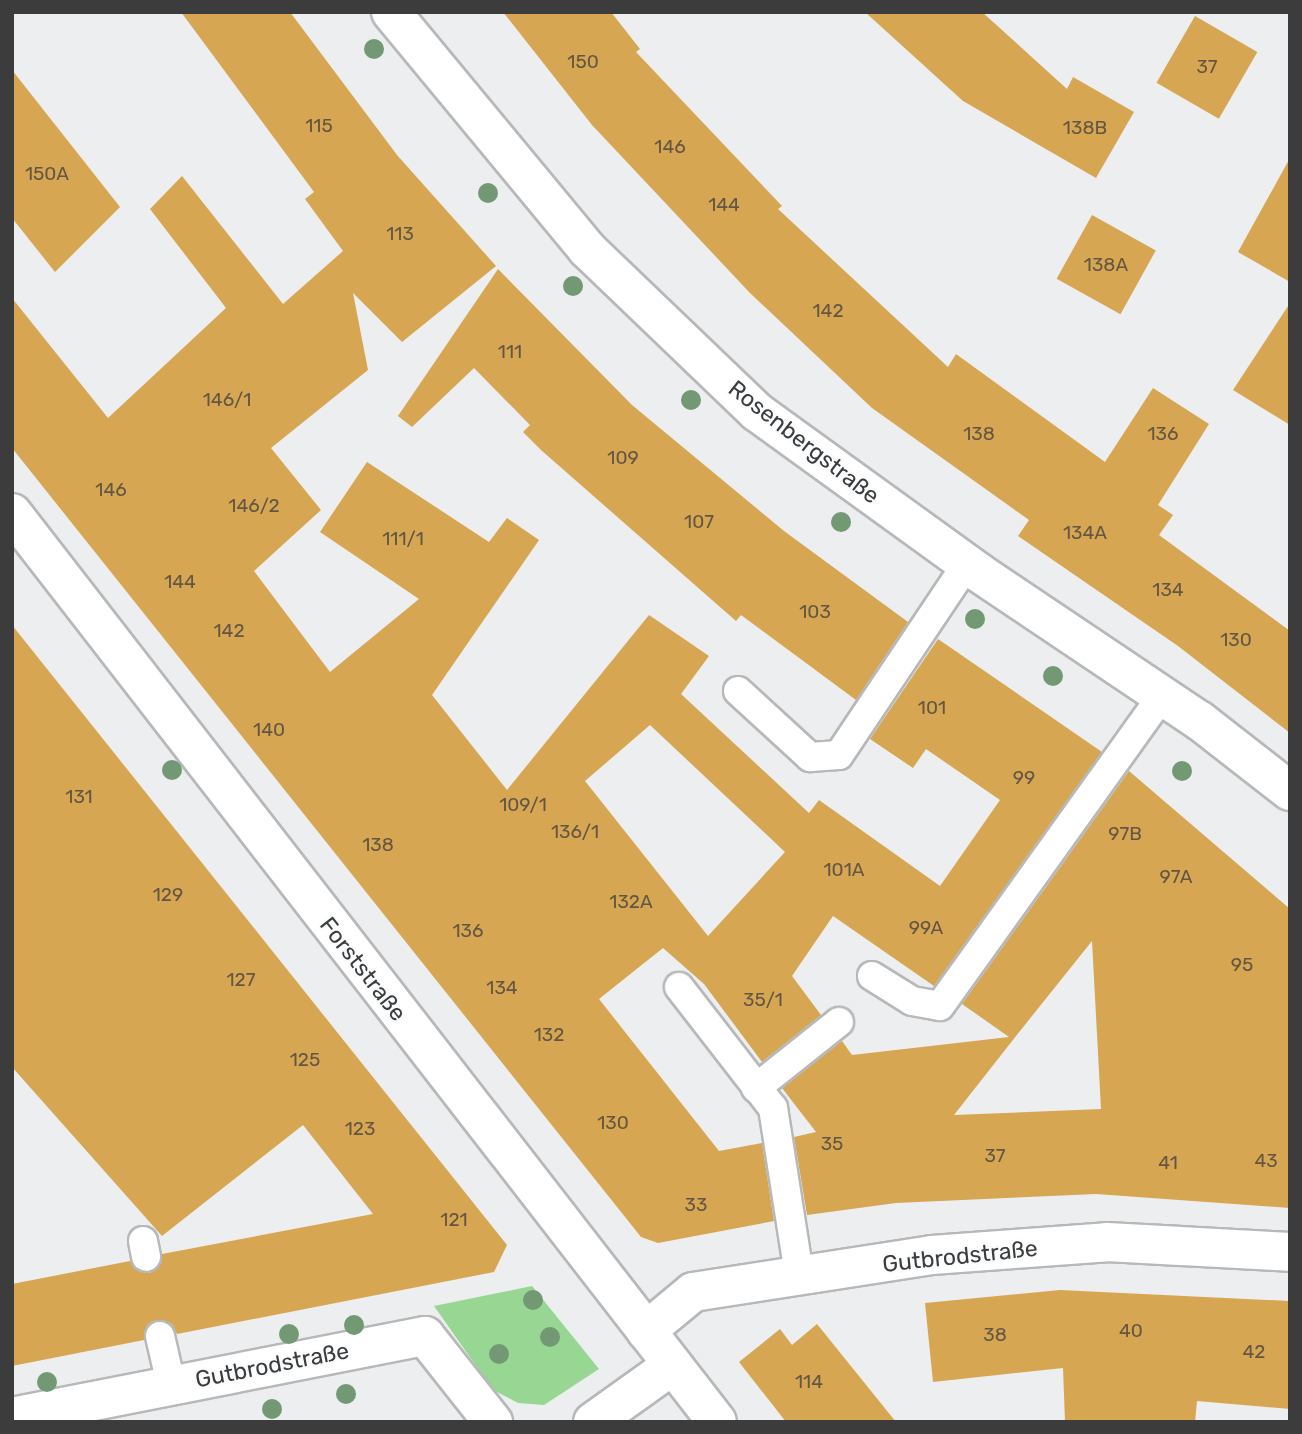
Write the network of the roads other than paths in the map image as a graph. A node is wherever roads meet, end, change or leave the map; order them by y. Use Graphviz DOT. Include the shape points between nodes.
graph roads {
  1 [pos="391,12"];
  2 [pos="12,513"];
  3 [pos="967,564"];
  4 [pos="738,691"];
  5 [pos="1162,696"];
  6 [pos="1290,791"];
  7 [pos="872,976"];
  8 [pos="679,987"];
  9 [pos="839,1022"];
  10 [pos="756,1088"];
  11 [pos="1290,1252"];
  12 [pos="799,1275"];
  13 [pos="646,1331"];
  14 [pos="160,1336"];
  15 [pos="673,1365"];
  16 [pos="171,1384"];
  17 [pos="12,1417"];
  18 [pos="494,1422"];
  19 [pos="593,1422"];
  20 [pos="717,1422"];
  1 -- 3 [label="street, Rosenbergstraße" via="587,248 664,323 757,411"];
  2 -- 13 [label="street, Forststraße"];
  3 -- 4 [label="lane" via="839,755 810,757"];
  3 -- 5 [label="street, Rosenbergstraße"];
  5 -- 6 [label="street, Rosenbergstraße"];
  5 -- 7 [label="lane" via="940,1006 912,1001"];
  8 -- 10 [label="lane"];
  9 -- 10 [label="lane"];
  10 -- 12 [label="lane" via="773,1108"];
  11 -- 12 [label="street, Gutbrodstraße" via="1107,1242 932,1255"];
  12 -- 13 [label="street, Gutbrodstraße" via="693,1292"];
  13 -- 15 [label="street, Forststraße"];
  14 -- 16 [label="lane"];
  15 -- 19 [label="street"];
  15 -- 20 [label="street, Forststraße"];
  16 -- 17 [label="street, Gutbrodstraße"];
  16 -- 18 [label="street, Gutbrodstraße" via="425,1336"];
}
